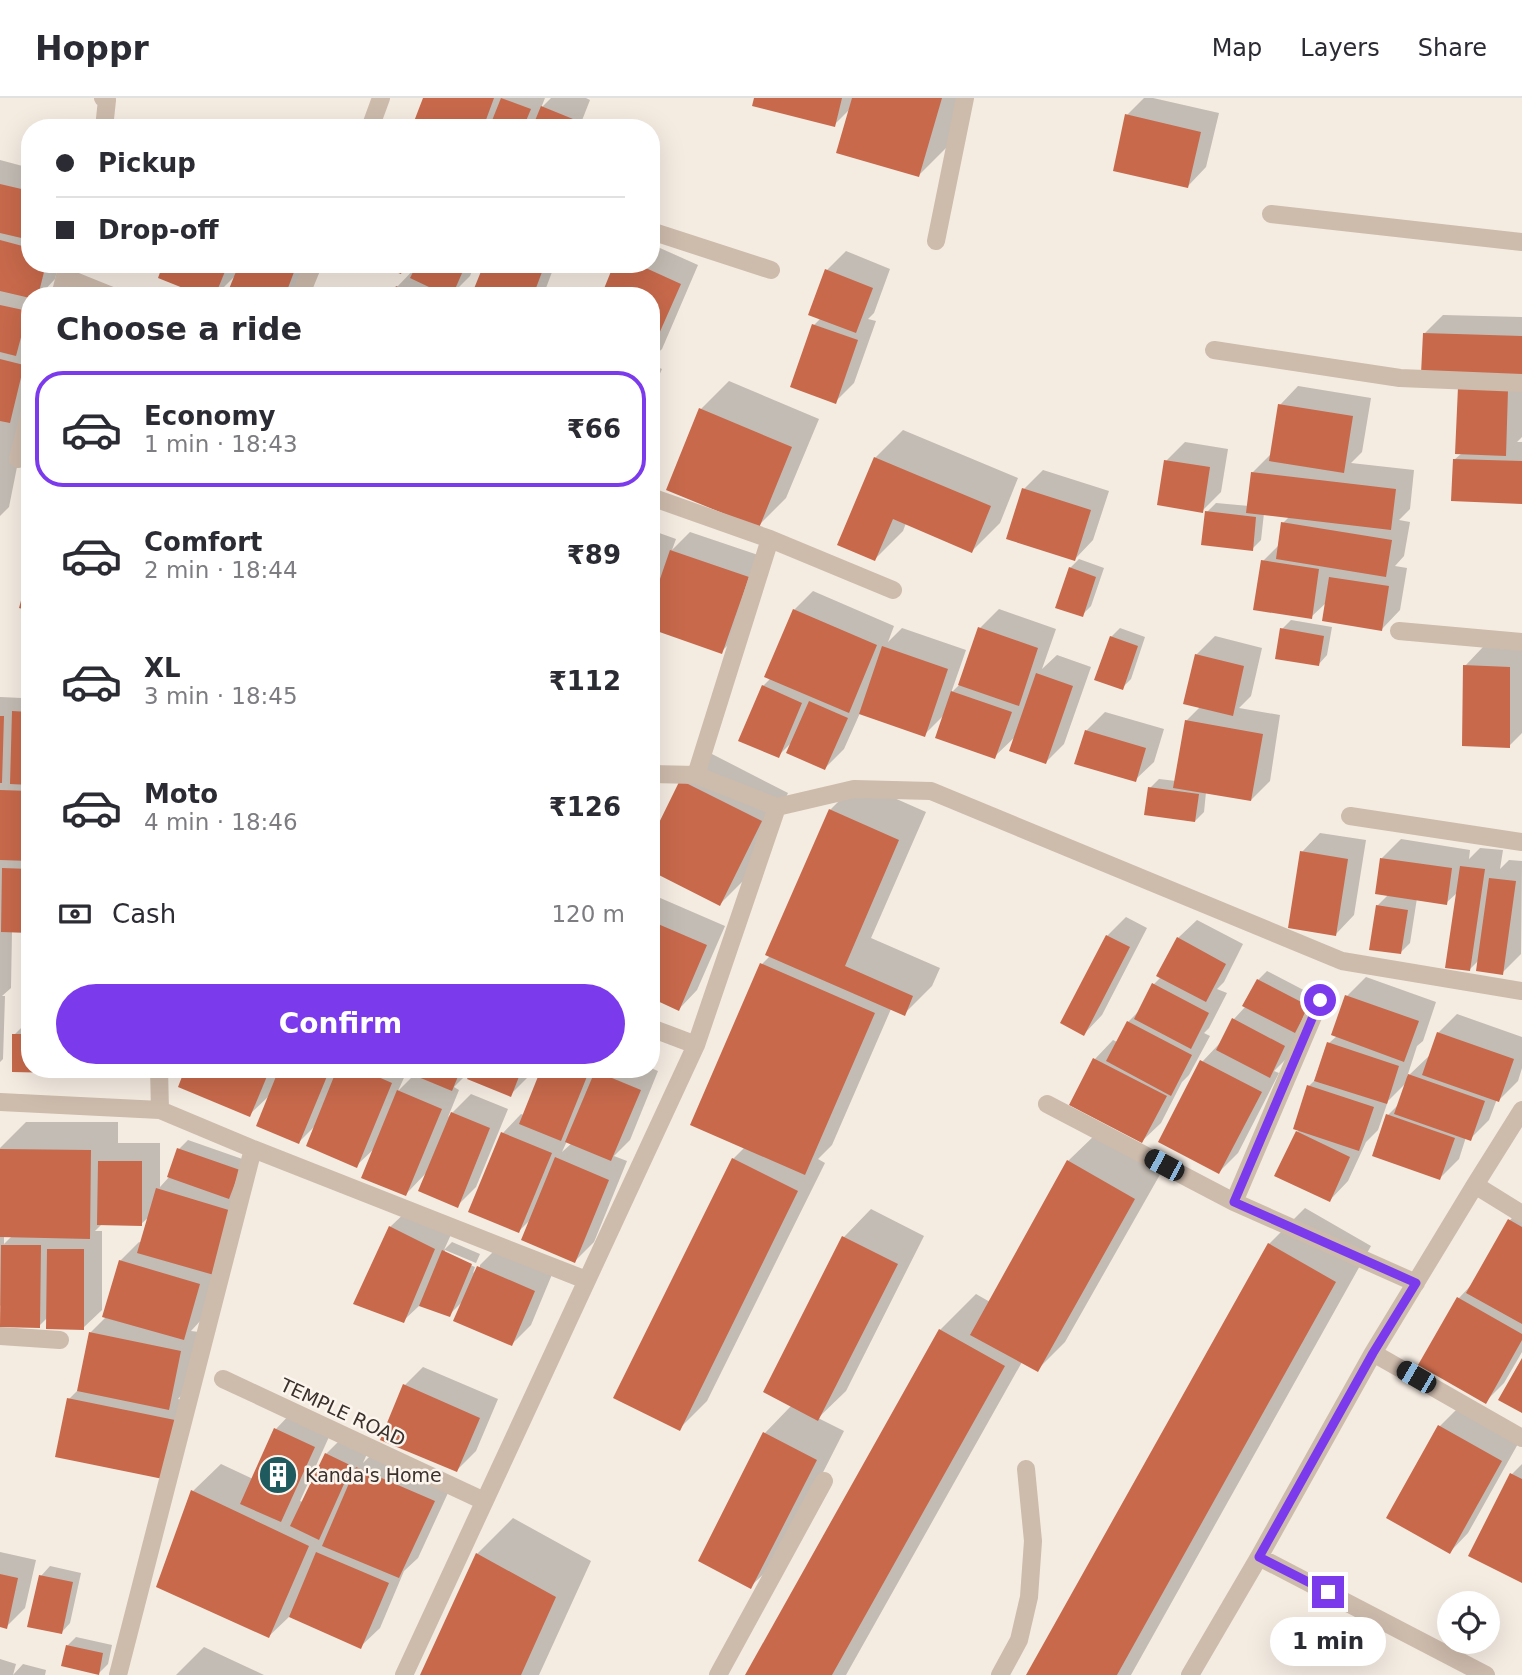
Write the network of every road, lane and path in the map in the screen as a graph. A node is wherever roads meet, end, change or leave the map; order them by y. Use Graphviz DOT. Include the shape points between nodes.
graph roads {
  1 [pos="103,98"];
  2 [pos="382,98"];
  3 [pos="965,98"];
  4 [pos="105,119"];
  5 [pos="374,119"];
  6 [pos="1271,214"];
  7 [pos="660,234"];
  8 [pos="936,241"];
  9 [pos="1522,242"];
  10 [pos="771,270"];
  11 [pos="71,273"];
  12 [pos="96,287"];
  13 [pos="1214,349"];
  14 [pos="1522,383"];
  15 [pos="21,447"];
  16 [pos="18,459"];
  17 [pos="660,500"];
  18 [pos="770,539"];
  19 [pos="893,590"];
  20 [pos="1399,631"];
  21 [pos="1522,642"];
  22 [pos="660,774"];
  23 [pos="696,775"];
  24 [pos="777,807"];
  25 [pos="1350,816"];
  26 [pos="1522,837"];
  27 [pos="1522,991"];
  28 [pos="1320,1000"];
  29 [pos="660,1031"];
  30 [pos="696,1045"];
  31 [pos="159,1078"];
  32 [pos="0,1102"];
  33 [pos="1047,1104"];
  34 [pos="160,1110"];
  35 [pos="1522,1110"];
  36 [pos="253,1149"];
  37 [pos="1475,1185"];
  38 [pos="1234,1202"];
  39 [pos="1522,1214"];
  40 [pos="586,1280"];
  41 [pos="1416,1283"];
  42 [pos="0,1336"];
  43 [pos="60,1340"];
  44 [pos="1373,1353"];
  45 [pos="223,1379"];
  46 [pos="1522,1438"];
  47 [pos="1026,1469"];
  48 [pos="824,1481"];
  49 [pos="484,1501"];
  50 [pos="1259,1557"];
  51 [pos="1464,1670"];
  52 [pos="118,1675"];
  53 [pos="404,1675"];
  54 [pos="718,1675"];
  55 [pos="1000,1675"];
  56 [pos="1189,1675"];
  57 [pos="1486,1675"];
  1 -- 4 [label="street" via="107,100"];
  2 -- 5 [label="street"];
  3 -- 8 [label="street"];
  6 -- 9 [label="street"];
  7 -- 10 [label="street"];
  11 -- 12 [label="street"];
  13 -- 14 [label="street" via="1400,378"];
  15 -- 16 [label="street"];
  17 -- 18 [label="street"];
  18 -- 19 [label="street"];
  18 -- 23 [label="street"];
  20 -- 21 [label="street"];
  22 -- 23 [label="street"];
  23 -- 24 [label="street"];
  24 -- 27 [label="street" via="854,789 932,791 1342,961"];
  24 -- 30 [label="street"];
  25 -- 26 [label="street"];
  28 -- 38 [label="street"];
  29 -- 30 [label="street"];
  30 -- 40 [label="street"];
  31 -- 34 [label="street"];
  32 -- 34 [label="street"];
  33 -- 38 [label="street"];
  34 -- 36 [label="street"];
  35 -- 37 [label="street"];
  36 -- 40 [label="street"];
  36 -- 52 [label="street"];
  37 -- 39 [label="street"];
  37 -- 41 [label="street"];
  38 -- 41 [label="street"];
  40 -- 49 [label="street"];
  41 -- 44 [label="street"];
  42 -- 43 [label="street"];
  44 -- 46 [label="street"];
  44 -- 50 [label="street"];
  45 -- 49 [label="street, TEMPLE ROAD"];
  47 -- 55 [label="street" via="1034,1541 1029,1597 1019,1640"];
  48 -- 54 [label="street"];
  49 -- 53 [label="street"];
  50 -- 51 [label="street"];
  50 -- 56 [label="street"];
  51 -- 57 [label="street"];
}
